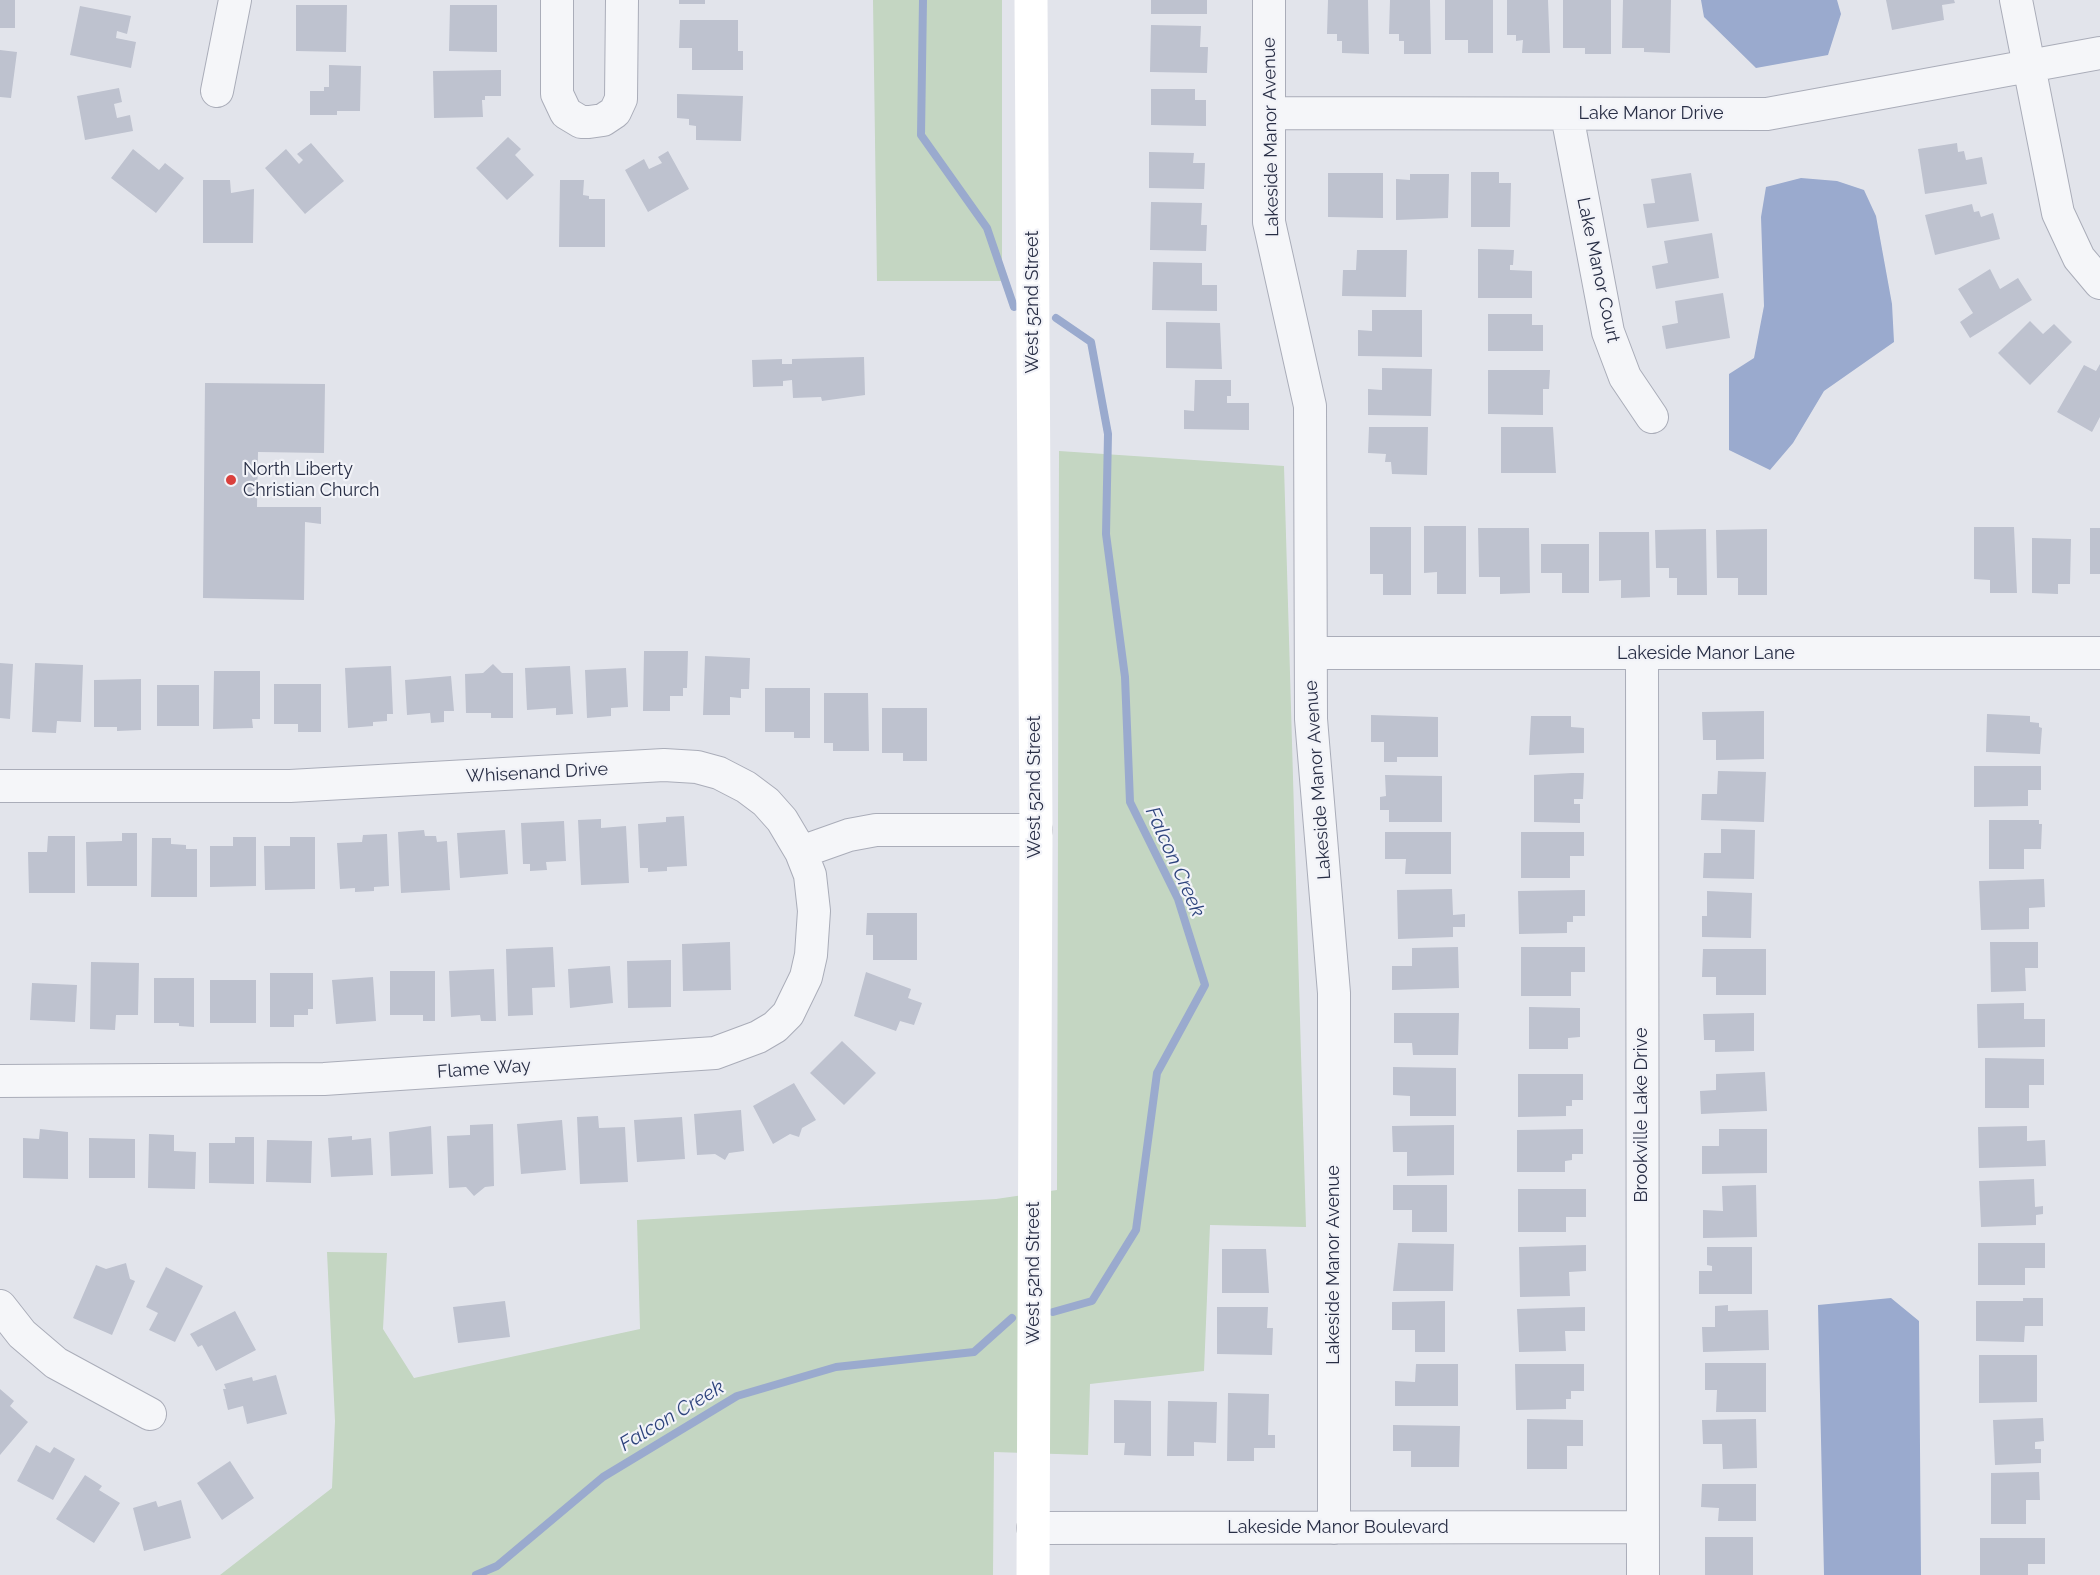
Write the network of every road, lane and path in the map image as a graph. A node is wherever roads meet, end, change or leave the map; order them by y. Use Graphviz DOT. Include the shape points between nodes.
graph roads {
  1 [pos="235,0"];
  2 [pos="557,0"];
  3 [pos="622,0"];
  4 [pos="1031,0"];
  5 [pos="1269,0"];
  6 [pos="2016,0"];
  7 [pos="2100,53"];
  8 [pos="2028,66"];
  9 [pos="217,91"];
  10 [pos="1269,113"];
  11 [pos="1567,115"];
  12 [pos="2100,283"];
  13 [pos="1652,417"];
  14 [pos="1312,653"];
  15 [pos="2100,653"];
  16 [pos="1642,654"];
  17 [pos="0,786"];
  18 [pos="1036,830"];
  19 [pos="801,852"];
  20 [pos="0,1081"];
  21 [pos="0,1306"];
  22 [pos="150,1414"];
  23 [pos="1643,1527"];
  24 [pos="1033,1528"];
  25 [pos="1334,1528"];
  26 [pos="1033,1575"];
  27 [pos="1643,1575"];
  1 -- 9 [label="street"];
  2 -- 3 [label="street" via="557,94 566,113 589,122 603,120 615,112 621,99"];
  4 -- 18 [label="street, West 52nd Street"];
  5 -- 10 [label="street, Lakeside Manor Avenue"];
  6 -- 8 [label="street"];
  7 -- 8 [label="street, Lake Manor Drive"];
  8 -- 11 [label="street, Lake Manor Drive" via="1767,114"];
  8 -- 12 [label="street" via="2062,225 2079,258"];
  10 -- 11 [label="street, Lake Manor Drive"];
  10 -- 14 [label="street, Lakeside Manor Avenue" via="1269,222 1310,406"];
  11 -- 13 [label="street, Lake Manor Court" via="1608,332 1624,377"];
  14 -- 16 [label="street, Lakeside Manor Lane"];
  14 -- 25 [label="street, Lakeside Manor Avenue" via="1311,718 1334,993"];
  15 -- 16 [label="street, Lakeside Manor Lane"];
  16 -- 23 [label="street, Brookville Lake Drive"];
  17 -- 19 [label="street, Whisenand Drive" via="313,785 681,766 719,773 752,792 782,820"];
  18 -- 19 [label="street" via="876,830 849,834"];
  18 -- 24 [label="street, West 52nd Street"];
  19 -- 20 [label="street, Flame Way" via="814,900 806,977 783,1021 730,1050 704,1055 324,1079"];
  21 -- 22 [label="street" via="46,1356"];
  23 -- 25 [label="street, Lakeside Manor Boulevard"];
  23 -- 27 [label="street, Brookville Lake Drive"];
  24 -- 25 [label="street, Lakeside Manor Boulevard"];
  24 -- 26 [label="street, West 52nd Street"];
}
